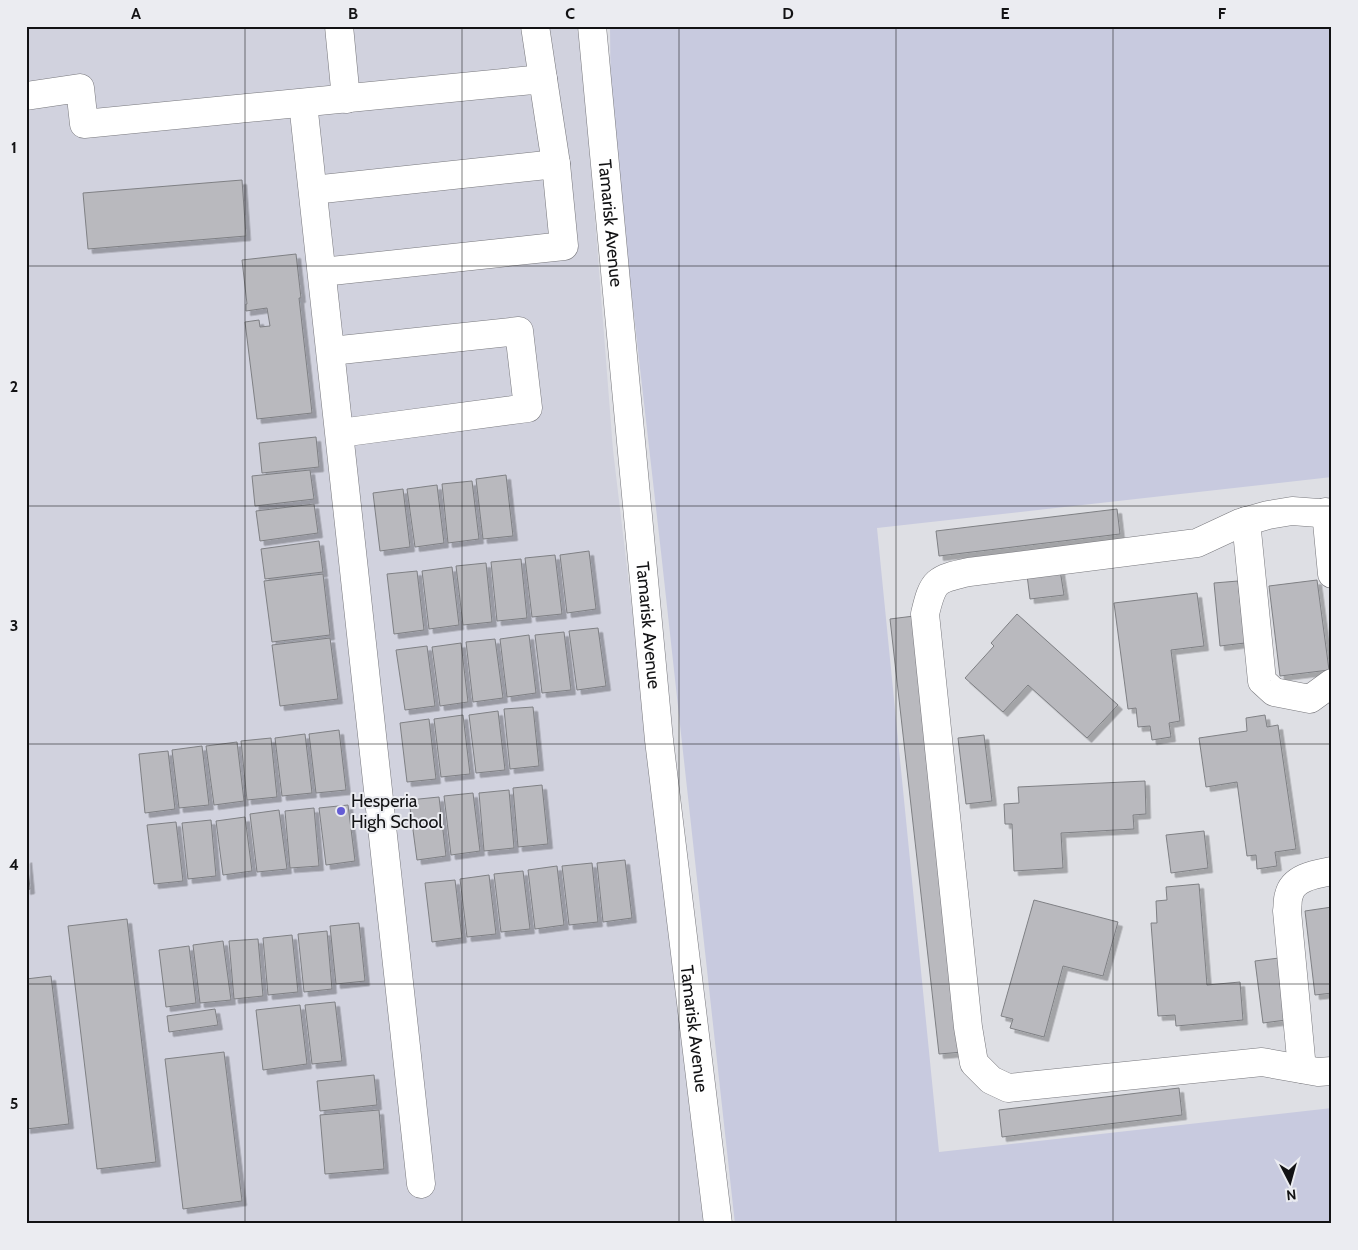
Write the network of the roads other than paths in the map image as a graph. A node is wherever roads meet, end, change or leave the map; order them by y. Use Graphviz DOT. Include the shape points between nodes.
graph roads {
  1 [pos="339,26"];
  2 [pos="535,26"];
  3 [pos="592,26"];
  4 [pos="543,79"];
  5 [pos="26,96"];
  6 [pos="346,99"];
  7 [pos="303,103"];
  8 [pos="556,164"];
  9 [pos="312,190"];
  10 [pos="322,272"];
  11 [pos="331,351"];
  12 [pos="340,433"];
  13 [pos="1329,513"];
  14 [pos="1246,521"];
  15 [pos="1332,574"];
  16 [pos="1332,683"];
  17 [pos="1332,870"];
  18 [pos="1302,1069"];
  19 [pos="1332,1071"];
  20 [pos="421,1184"];
  21 [pos="718,1224"];
  1 -- 6 [label="street"];
  2 -- 4 [label="street"];
  3 -- 21 [label="street, Tamarisk Avenue" via="659,740"];
  4 -- 6 [label="street"];
  4 -- 8 [label="street"];
  5 -- 7 [label="street" via="80,88 84,124"];
  6 -- 7 [label="street"];
  7 -- 9 [label="street"];
  8 -- 9 [label="street"];
  8 -- 10 [label="street" via="564,246"];
  9 -- 10 [label="street"];
  10 -- 11 [label="street"];
  11 -- 12 [label="street"];
  11 -- 12 [label="street" via="519,331 526,389 528,408"];
  12 -- 20 [label="street"];
  13 -- 14 [label="street" via="1292,511"];
  13 -- 15 [label="street"];
  14 -- 16 [label="street" via="1262,681 1274,692 1310,699"];
  14 -- 18 [label="street" via="1197,543 969,572 944,578 930,591 924,614 974,1063 991,1080 1008,1088 1262,1062"];
  17 -- 18 [label="street" via="1297,882 1289,893 1287,911"];
  18 -- 19 [label="street"];
}
